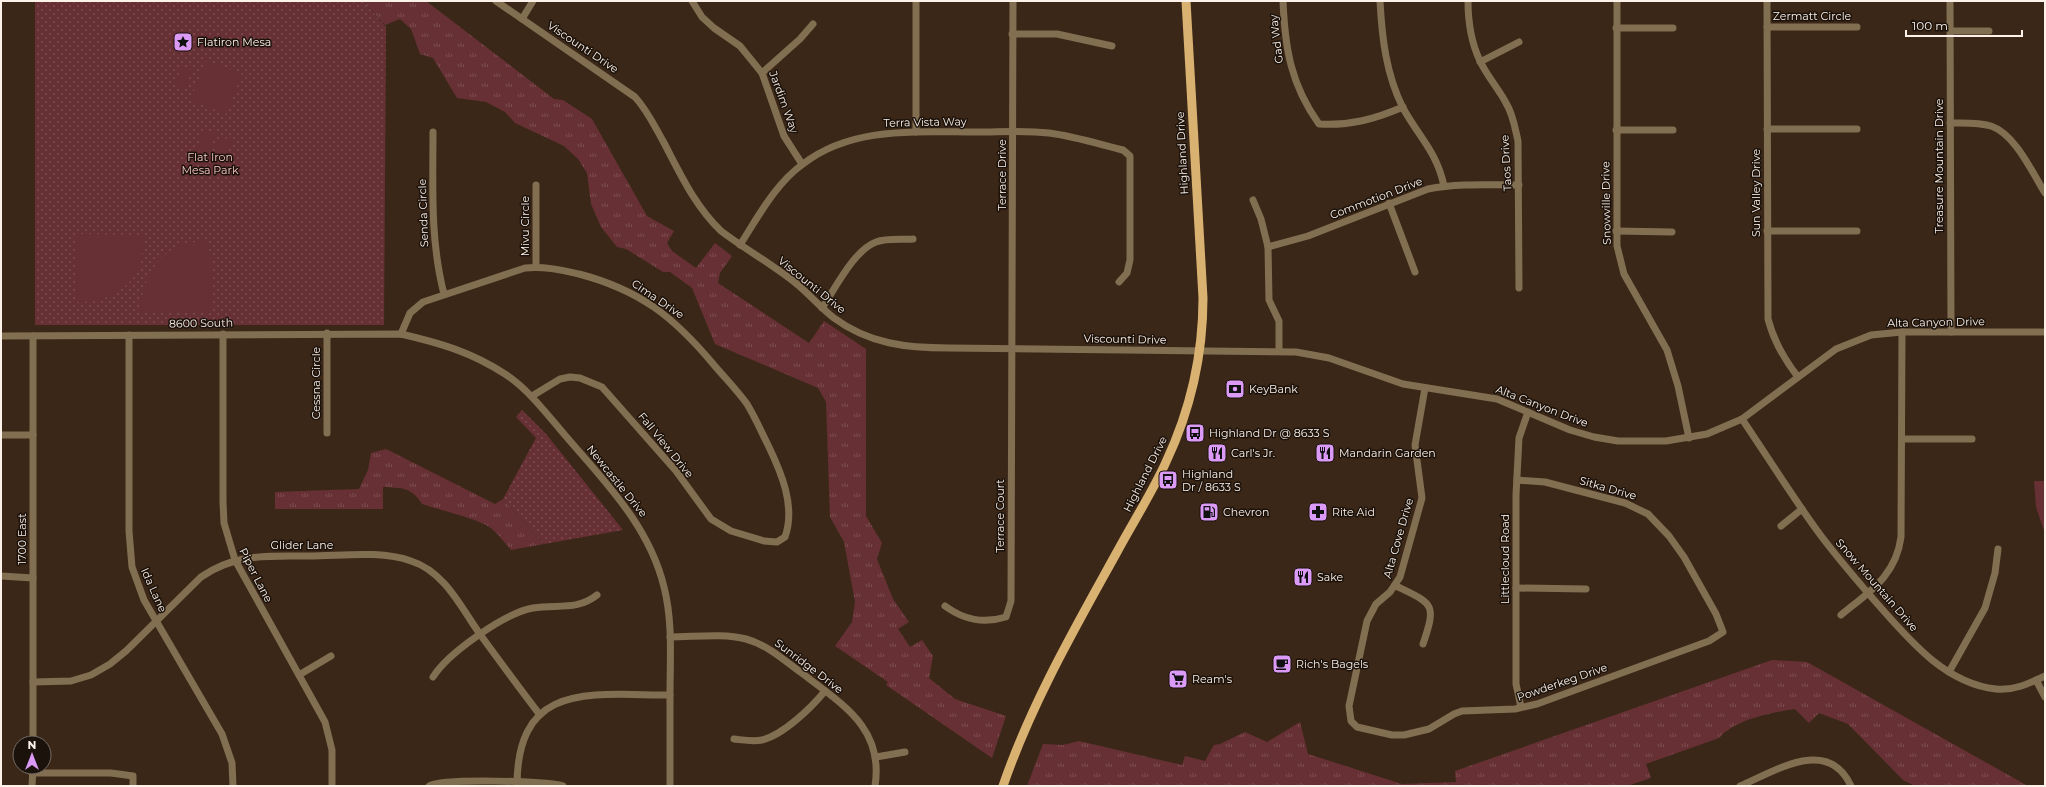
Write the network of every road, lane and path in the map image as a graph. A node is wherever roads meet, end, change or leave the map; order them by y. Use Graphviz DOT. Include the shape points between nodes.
graph roads {
  1 [pos="496,1"];
  2 [pos="533,1"];
  3 [pos="692,1"];
  4 [pos="916,1"];
  5 [pos="1013,1"];
  6 [pos="1186,1"];
  7 [pos="1283,1"];
  8 [pos="1380,1"];
  9 [pos="1468,1"];
  10 [pos="1617,1"];
  11 [pos="1767,1"];
  12 [pos="1950,1"];
  13 [pos="522,18"];
  14 [pos="813,24"];
  15 [pos="1767,27"];
  16 [pos="1857,27"];
  17 [pos="1616,28"];
  18 [pos="1673,28"];
  19 [pos="1950,30"];
  20 [pos="1989,31"];
  21 [pos="1012,34"];
  22 [pos="1520,42"];
  23 [pos="1112,46"];
  24 [pos="1480,62"];
  25 [pos="762,73"];
  26 [pos="1403,107"];
  27 [pos="1950,123"];
  28 [pos="1767,129"];
  29 [pos="1857,129"];
  30 [pos="1616,130"];
  31 [pos="1672,130"];
  32 [pos="433,132"];
  33 [pos="916,132"];
  34 [pos="1013,132"];
  35 [pos="802,164"];
  36 [pos="536,185"];
  37 [pos="1519,185"];
  38 [pos="1444,186"];
  39 [pos="2045,193"];
  40 [pos="1254,200"];
  41 [pos="1389,203"];
  42 [pos="1616,231"];
  43 [pos="1767,231"];
  44 [pos="1857,231"];
  45 [pos="1672,232"];
  46 [pos="913,239"];
  47 [pos="740,245"];
  48 [pos="1268,247"];
  49 [pos="536,266"];
  50 [pos="1415,272"];
  51 [pos="1119,282"];
  52 [pos="1519,288"];
  53 [pos="444,294"];
  54 [pos="822,308"];
  55 [pos="1902,332"];
  56 [pos="1951,332"];
  57 [pos="2045,332"];
  58 [pos="327,333"];
  59 [pos="223,334"];
  60 [pos="401,334"];
  61 [pos="129,335"];
  62 [pos="1,336"];
  63 [pos="33,336"];
  64 [pos="1013,349"];
  65 [pos="1199,351"];
  66 [pos="1279,351"];
  67 [pos="1798,377"];
  68 [pos="1425,388"];
  69 [pos="532,396"];
  70 [pos="1528,412"];
  71 [pos="1742,419"];
  72 [pos="327,434"];
  73 [pos="1,435"];
  74 [pos="33,435"];
  75 [pos="1689,438"];
  76 [pos="1902,439"];
  77 [pos="1972,439"];
  78 [pos="1517,480"];
  79 [pos="1802,509"];
  80 [pos="1781,526"];
  81 [pos="781,541"];
  82 [pos="1998,549"];
  83 [pos="235,560"];
  84 [pos="1,576"];
  85 [pos="33,578"];
  86 [pos="1396,586"];
  87 [pos="1516,588"];
  88 [pos="1586,589"];
  89 [pos="1868,593"];
  90 [pos="597,595"];
  91 [pos="945,606"];
  92 [pos="1841,615"];
  93 [pos="156,621"];
  94 [pos="1723,632"];
  95 [pos="480,635"];
  96 [pos="670,637"];
  97 [pos="1423,644"];
  98 [pos="330,656"];
  99 [pos="1949,672"];
  100 [pos="300,675"];
  101 [pos="2045,676"];
  102 [pos="433,677"];
  103 [pos="2036,680"];
  104 [pos="33,682"];
  105 [pos="825,691"];
  106 [pos="670,695"];
  107 [pos="2045,697"];
  108 [pos="1349,706"];
  109 [pos="1521,708"];
  110 [pos="540,715"];
  111 [pos="32,735"];
  112 [pos="734,739"];
  113 [pos="905,752"];
  114 [pos="876,757"];
  115 [pos="52,771"];
  116 [pos="32,775"];
  117 [pos="517,784"];
  118 [pos="32,786"];
  119 [pos="134,786"];
  120 [pos="233,786"];
  121 [pos="332,786"];
  122 [pos="429,786"];
  123 [pos="563,786"];
  124 [pos="670,786"];
  125 [pos="875,786"];
  126 [pos="1003,786"];
  127 [pos="1741,786"];
  128 [pos="1851,786"];
  1 -- 13 [label="street, Viscounti Drive"];
  2 -- 13 [label="street"];
  3 -- 25 [label="street, Jardim Way" via="702,17 740,46"];
  4 -- 33 [label="street"];
  5 -- 21 [label="street, Terrace Drive"];
  6 -- 65 [label="main road, Highland Drive" via="1203,288"];
  7 -- 26 [label="street, Gad Way" via="1285,34 1293,75 1310,112 1319,124 1336,125 1370,120"];
  8 -- 26 [label="street" via="1385,54"];
  9 -- 24 [label="street, Taos Drive" via="1471,32"];
  10 -- 17 [label="street, Snowville Drive"];
  11 -- 15 [label="street, Sun Valley Drive"];
  12 -- 19 [label="street, Treasure Mountain Drive"];
  13 -- 47 [label="street, Viscounti Drive" via="634,97 649,115 700,208"];
  14 -- 25 [label="street"];
  15 -- 16 [label="street, Zermatt Circle"];
  15 -- 28 [label="street, Sun Valley Drive"];
  17 -- 18 [label="street"];
  17 -- 30 [label="street, Snowville Drive"];
  19 -- 20 [label="street"];
  19 -- 27 [label="street, Treasure Mountain Drive"];
  21 -- 23 [label="street" via="1057,34"];
  21 -- 34 [label="street, Terrace Drive"];
  22 -- 24 [label="street"];
  24 -- 37 [label="street, Taos Drive" via="1507,104 1514,121 1518,141"];
  25 -- 35 [label="street, Jardim Way" via="784,136"];
  26 -- 38 [label="street" via="1432,151"];
  27 -- 39 [label="street" via="1979,124 2001,131 2016,146"];
  27 -- 56 [label="street, Treasure Mountain Drive"];
  28 -- 29 [label="street"];
  28 -- 43 [label="street, Sun Valley Drive"];
  30 -- 31 [label="street"];
  30 -- 42 [label="street, Snowville Drive"];
  32 -- 53 [label="street, Senda Circle" via="433,224"];
  33 -- 34 [label="street, Terra Vista Way"];
  33 -- 35 [label="street, Terra Vista Way" via="894,132 854,140 818,153"];
  34 -- 51 [label="street, Terra Vista Way" via="1061,135 1123,150 1130,156 1130,260 1127,273"];
  34 -- 64 [label="street, Terrace Drive"];
  35 -- 47 [label="street, Terra Vista Way" via="777,189"];
  36 -- 49 [label="street, Mivu Circle"];
  37 -- 38 [label="street, Commotion Drive"];
  37 -- 52 [label="street, Taos Drive"];
  38 -- 41 [label="street, Commotion Drive"];
  40 -- 48 [label="street"];
  41 -- 48 [label="street, Commotion Drive" via="1308,236"];
  41 -- 50 [label="street"];
  42 -- 45 [label="street"];
  42 -- 75 [label="street, Snowville Drive" via="1618,253 1624,274 1672,363"];
  43 -- 44 [label="street"];
  43 -- 67 [label="street, Sun Valley Drive" via="1768,319 1778,350"];
  46 -- 54 [label="street" via="889,240 868,246 854,260"];
  47 -- 54 [label="street, Viscounti Drive" via="798,285"];
  48 -- 66 [label="street" via="1269,300 1279,321"];
  49 -- 53 [label="street, Cima Drive"];
  49 -- 81 [label="street, Cima Drive" via="585,276 627,290 668,317 693,339 747,405 782,474 788,507 787,531"];
  53 -- 60 [label="street, Cima Drive" via="414,308"];
  54 -- 64 [label="street, Viscounti Drive" via="849,328 899,346"];
  55 -- 56 [label="street, Alta Canyon Drive"];
  55 -- 67 [label="street, Alta Canyon Drive" via="1871,335 1854,340"];
  55 -- 76 [label="street"];
  56 -- 57 [label="street, Alta Canyon Drive"];
  58 -- 59 [label="street, 8600 South"];
  58 -- 60 [label="street, 8600 South"];
  58 -- 72 [label="street, Cessna Circle"];
  59 -- 61 [label="street, 8600 South"];
  59 -- 83 [label="street, Piper Lane" via="224,523"];
  60 -- 69 [label="street, Newcastle Drive" via="440,342 475,357 506,375"];
  61 -- 63 [label="street, 8600 South"];
  61 -- 93 [label="street, Ida Lane" via="130,549 137,583"];
  62 -- 63 [label="street, 8600 South"];
  63 -- 74 [label="street, 1700 East"];
  64 -- 65 [label="street, Viscounti Drive"];
  64 -- 91 [label="street, Terrace Court" via="1009,610 1006,617 990,621 957,615"];
  65 -- 66 [label="street, Alta Canyon Drive"];
  65 -- 126 [label="main road, Highland Drive" via="1188,404 1166,461 1036,701 1012,757"];
  66 -- 68 [label="street, Alta Canyon Drive" via="1329,358 1381,378"];
  67 -- 71 [label="street, Alta Canyon Drive"];
  68 -- 70 [label="street, Alta Canyon Drive" via="1497,399"];
  68 -- 86 [label="street, Alta Cove Drive" via="1416,445 1422,498"];
  69 -- 81 [label="street, Fall View Drive" via="560,379 570,377 580,378 602,388 676,471 711,519 731,531 772,543"];
  69 -- 96 [label="street, Newcastle Drive" via="627,508 642,531 658,566 664,587"];
  70 -- 75 [label="street, Alta Canyon Drive" via="1594,438 1641,442"];
  70 -- 78 [label="street, Littlecloud Road" via="1519,438"];
  71 -- 75 [label="street, Alta Canyon Drive"];
  71 -- 79 [label="street, Snow Mountain Drive"];
  73 -- 74 [label="street"];
  74 -- 85 [label="street, 1700 East"];
  76 -- 77 [label="street"];
  76 -- 89 [label="street" via="1900,551 1888,574"];
  78 -- 87 [label="street, Littlecloud Road"];
  78 -- 94 [label="street, Sitka Drive" via="1546,482 1625,502 1648,514 1676,546 1716,614"];
  79 -- 80 [label="street"];
  79 -- 89 [label="street, Snow Mountain Drive" via="1833,552"];
  82 -- 99 [label="street" via="1991,591 1985,608"];
  83 -- 93 [label="street, Glider Lane" via="201,577"];
  83 -- 95 [label="street, Glider Lane" via="260,556 381,556 412,561 426,567 446,586"];
  83 -- 100 [label="street, Piper Lane"];
  84 -- 85 [label="street"];
  85 -- 104 [label="street, 1700 East"];
  86 -- 97 [label="street" via="1420,597 1430,607 1431,621"];
  86 -- 108 [label="street, Alta Cove Drive" via="1376,604 1367,621"];
  87 -- 88 [label="street"];
  87 -- 109 [label="street, Littlecloud Road" via="1516,684"];
  89 -- 92 [label="street"];
  89 -- 99 [label="street, Snow Mountain Drive" via="1917,648"];
  90 -- 95 [label="street" via="589,602 577,606 550,606 513,614"];
  93 -- 104 [label="street, Glider Lane" via="126,651 91,675 71,681"];
  93 -- 120 [label="street, Ida Lane" via="222,734 232,763"];
  94 -- 109 [label="street, Powderkeg Drive" via="1709,641"];
  95 -- 102 [label="street" via="446,661"];
  95 -- 110 [label="street, Glider Lane"];
  96 -- 105 [label="street, Sunridge Drive" via="730,637 761,645"];
  96 -- 106 [label="street, Newcastle Drive"];
  98 -- 100 [label="street"];
  99 -- 103 [label="street, Snow Mountain Drive" via="1968,681 1997,689 2010,689"];
  100 -- 121 [label="street, Piper Lane" via="325,722 332,750"];
  101 -- 103 [label="street, Snow Mountain Drive"];
  103 -- 107 [label="street"];
  104 -- 111 [label="street, 1700 East"];
  105 -- 112 [label="street" via="772,737 752,741"];
  105 -- 114 [label="street, Sunridge Drive" via="856,717 872,742"];
  106 -- 110 [label="street" via="579,696 563,700"];
  106 -- 124 [label="street, Newcastle Drive"];
  108 -- 109 [label="street, Powderkeg Drive" via="1351,721 1357,727 1392,735 1429,730 1462,711"];
  110 -- 117 [label="street" via="525,736 520,751"];
  113 -- 114 [label="street"];
  114 -- 125 [label="street, Sunridge Drive"];
  115 -- 119 [label="street" via="133,776"];
  116 -- 118 [label="street"];
  117 -- 122 [label="street" via="448,782"];
  117 -- 123 [label="street"];
  127 -- 128 [label="street" via="1802,760 1814,759 1837,767"];
}
